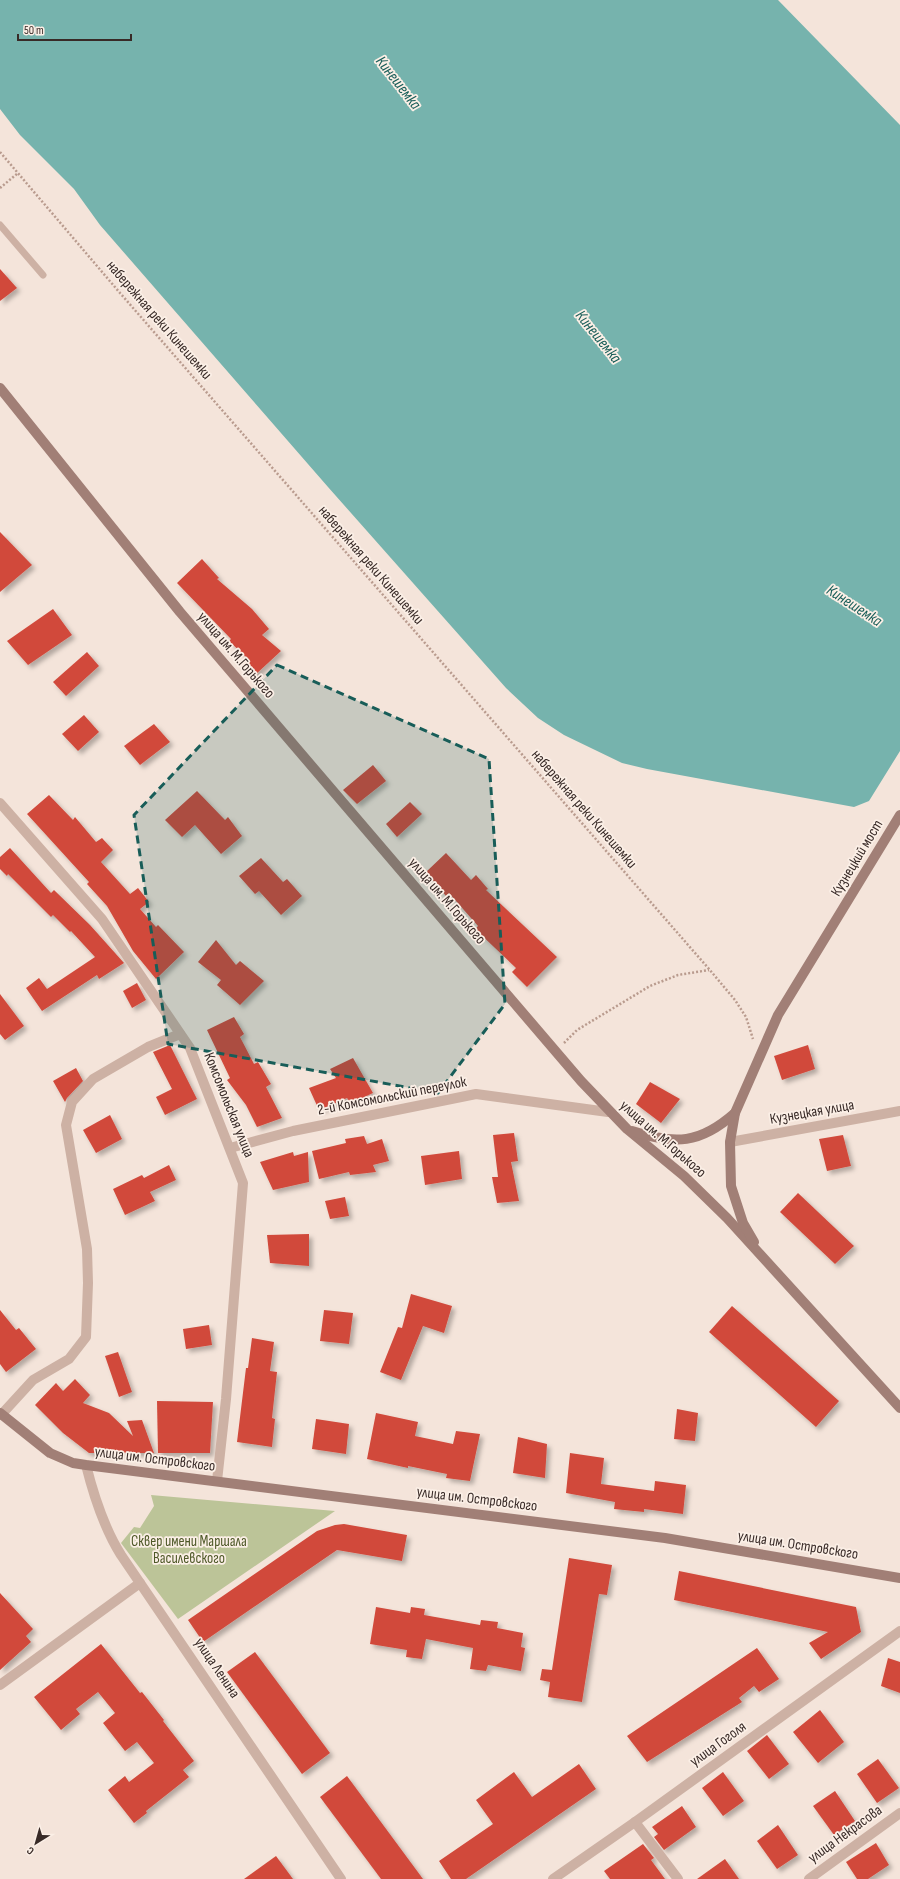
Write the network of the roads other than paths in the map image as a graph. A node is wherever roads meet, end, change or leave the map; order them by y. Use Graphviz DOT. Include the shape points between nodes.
graph roads {
  1 [pos="0,225"];
  2 [pos="43,275"];
  3 [pos="0,388"];
  4 [pos="0,803"];
  5 [pos="900,815"];
  6 [pos="180,1034"];
  7 [pos="900,1111"];
  8 [pos="608,1112"];
  9 [pos="735,1113"];
  10 [pos="627,1130"];
  11 [pos="730,1142"];
  12 [pos="230,1148"];
  13 [pos="762,1256"];
  14 [pos="900,1408"];
  15 [pos="1,1414"];
  16 [pos="86,1466"];
  17 [pos="217,1481"];
  18 [pos="900,1578"];
  19 [pos="140,1583"];
  20 [pos="900,1631"];
  21 [pos="0,1686"];
  22 [pos="900,1813"];
  23 [pos="635,1822"];
  24 [pos="341,1879"];
  25 [pos="553,1879"];
  26 [pos="678,1879"];
  27 [pos="808,1879"];
  1 -- 2 [label="lane"];
  3 -- 8 [label="street, улица им. М.Горького" via="180,612"];
  4 -- 6 [label="street, Комсомольская улица" via="102,919"];
  5 -- 9 [label="street, Кузнецкий мост" via="778,1015"];
  6 -- 12 [label="street, Комсомольская улица" via="190,1048"];
  6 -- 15 [label="street" via="148,1047 93,1079 72,1102 66,1125 87,1249 86,1337 69,1359 33,1380"];
  7 -- 11 [label="street, Кузнецкая улица"];
  8 -- 10 [label="street, улица им. М.Горького"];
  8 -- 12 [label="street, 2-й Комсомольский переулок" via="476,1094 293,1131"];
  9 -- 10 [label="street" via="724,1123 690,1139 677,1141"];
  9 -- 11 [label="street"];
  10 -- 13 [label="street, улица им. М.Горького" via="703,1194"];
  11 -- 13 [label="street" via="731,1186 744,1223"];
  12 -- 17 [label="street, Комсомольская улица" via="243,1183 242,1214"];
  13 -- 14 [label="street, улица им. М.Горького"];
  15 -- 16 [label="street, улица им. Островского" via="50,1453"];
  16 -- 17 [label="street, улица им. Островского"];
  16 -- 19 [label="street, улица Ленина" via="109,1536"];
  17 -- 18 [label="street, улица им. Островского" via="665,1538"];
  19 -- 21 [label="street"];
  19 -- 24 [label="street, улица Ленина"];
  20 -- 23 [label="street, улица Гоголя"];
  22 -- 27 [label="street, улица Некрасова"];
  23 -- 25 [label="street, улица Гоголя"];
  23 -- 26 [label="street"];
}
